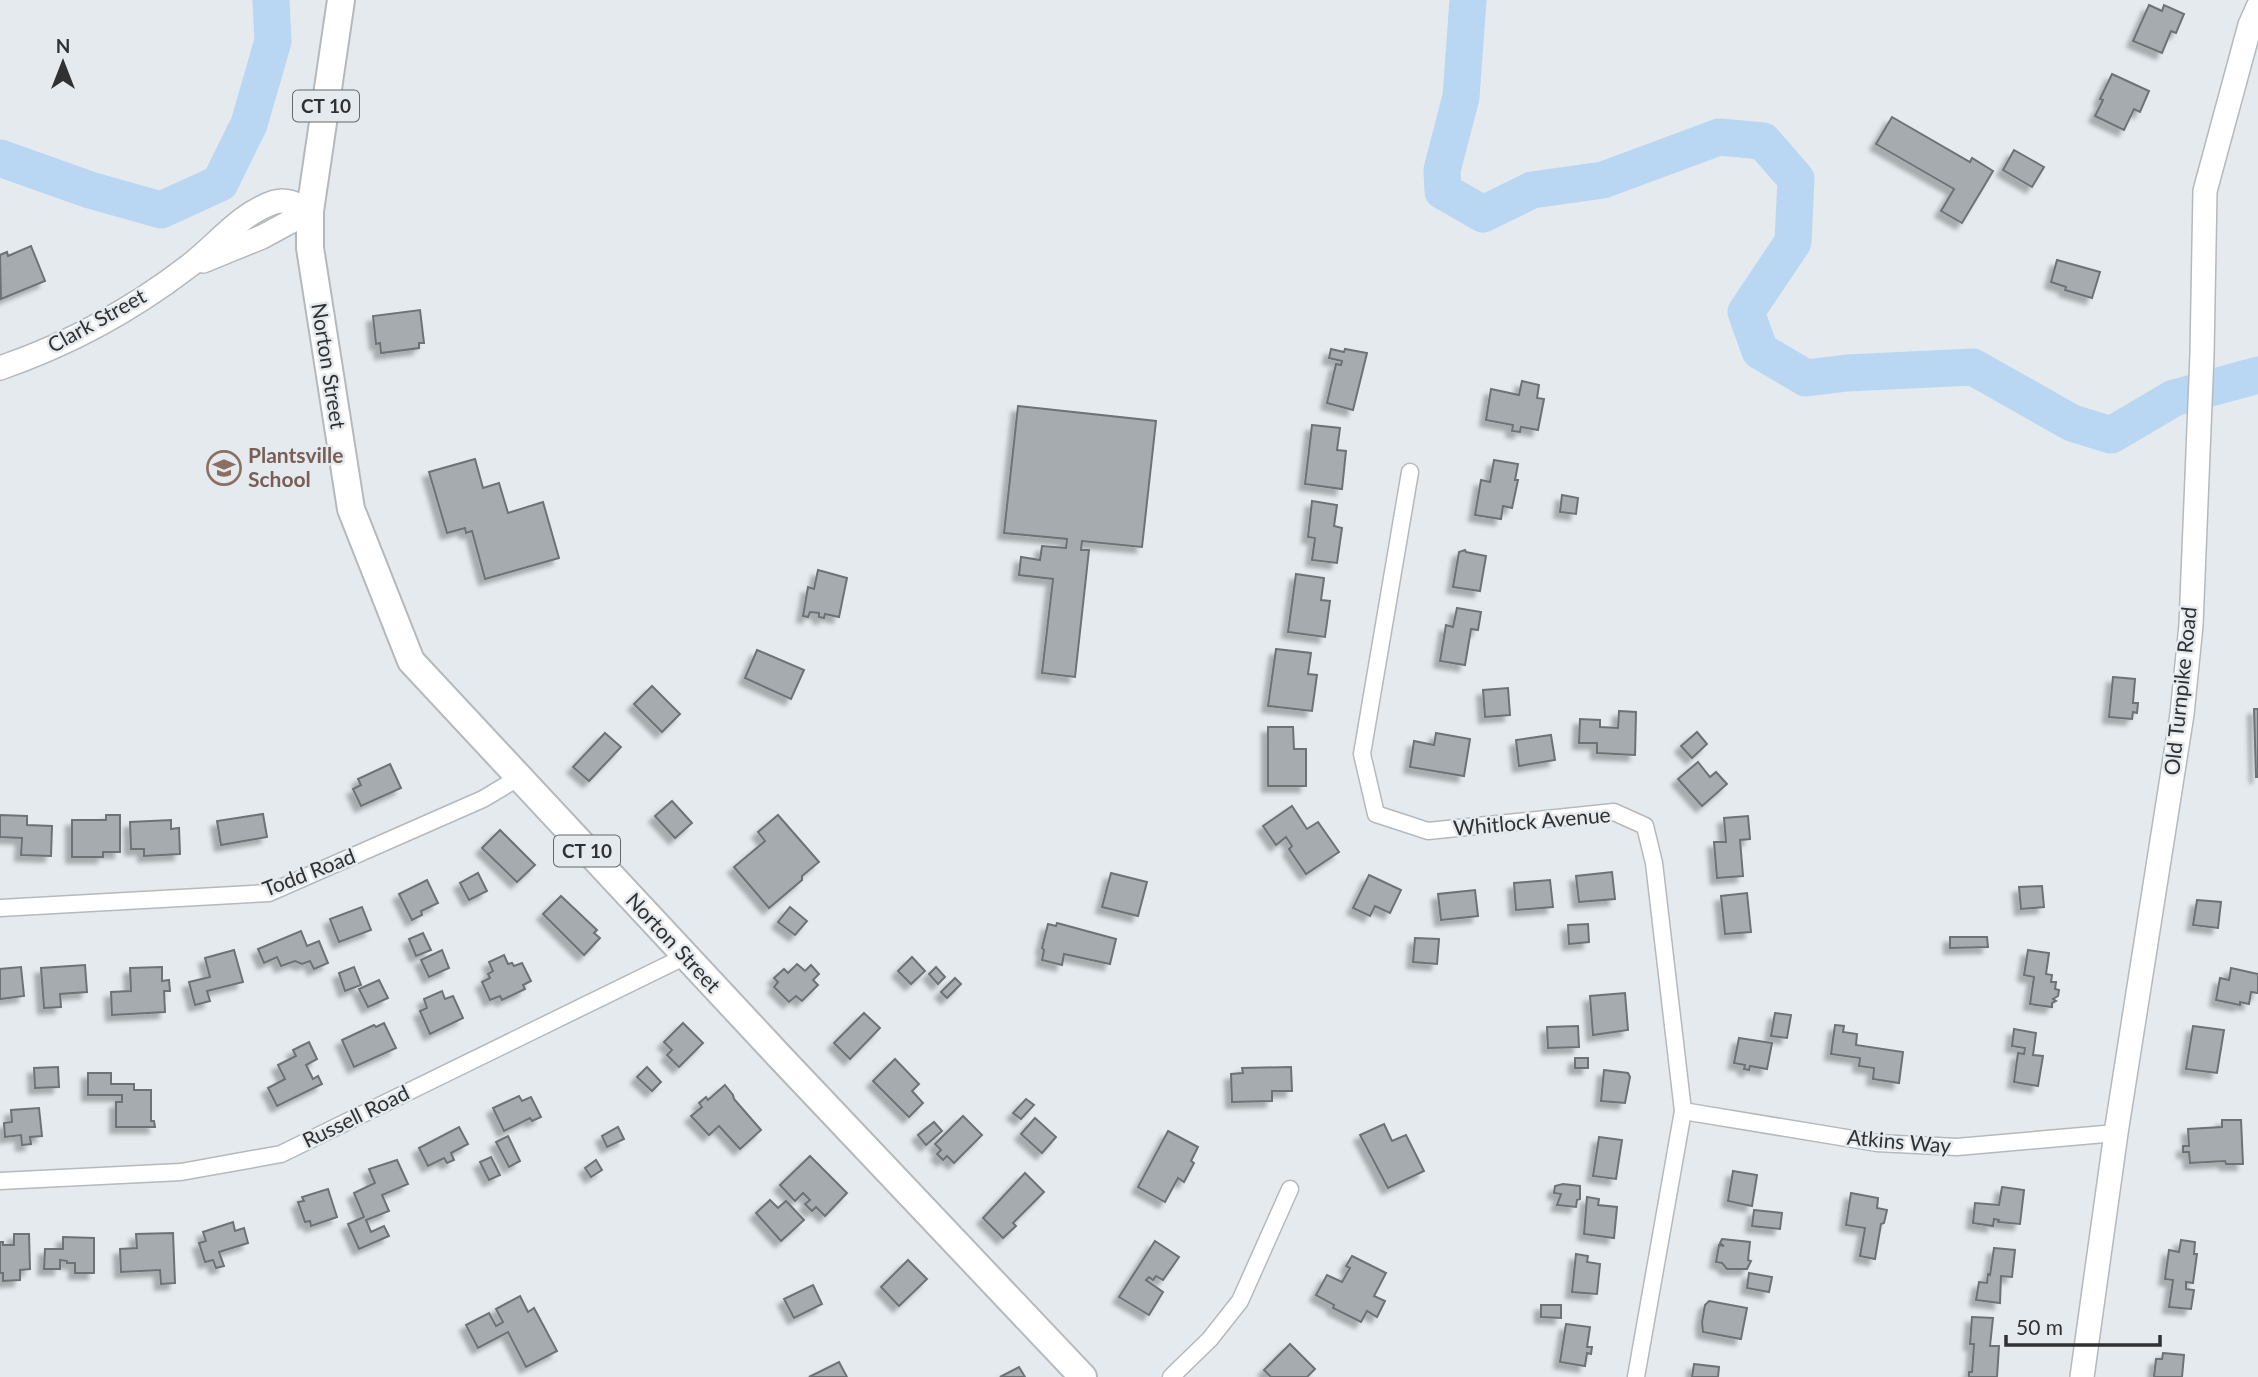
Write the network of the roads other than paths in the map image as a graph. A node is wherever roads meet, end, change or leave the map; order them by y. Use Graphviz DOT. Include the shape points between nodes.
graph roads {
  1 [pos="341,0"];
  2 [pos="2258,7"];
  3 [pos="310,211"];
  4 [pos="0,368"];
  5 [pos="1410,472"];
  6 [pos="518,778"];
  7 [pos="0,908"];
  8 [pos="686,956"];
  9 [pos="1683,1111"];
  10 [pos="2116,1133"];
  11 [pos="0,1181"];
  12 [pos="1290,1189"];
  13 [pos="1083,1377"];
  14 [pos="1171,1377"];
  15 [pos="1636,1377"];
  16 [pos="2082,1377"];
  1 -- 3 [label="highway, CT 10"];
  2 -- 10 [label="main road, Old Turnpike Road" via="2205,191 2191,625 2182,714"];
  3 -- 4 [label="main road, Clark Street" via="262,237 190,266 104,322"];
  3 -- 6 [label="highway, Norton Street / CT 10" via="310,248 351,509 411,660"];
  5 -- 9 [label="street, Whitlock Avenue" via="1362,754 1376,814 1428,831 1614,812 1645,826 1654,863"];
  6 -- 7 [label="street, Todd Road" via="482,799 269,893"];
  6 -- 8 [label="highway, Norton Street / CT 10"];
  8 -- 11 [label="street, Russell Road" via="281,1154 181,1172"];
  8 -- 13 [label="highway, Norton Street / CT 10"];
  9 -- 10 [label="street, Atkins Way" via="1877,1143 1957,1147"];
  9 -- 15 [label="street, Whitlock Avenue"];
  10 -- 16 [label="main road, Old Turnpike Road"];
  12 -- 14 [label="street" via="1240,1301"];
}
